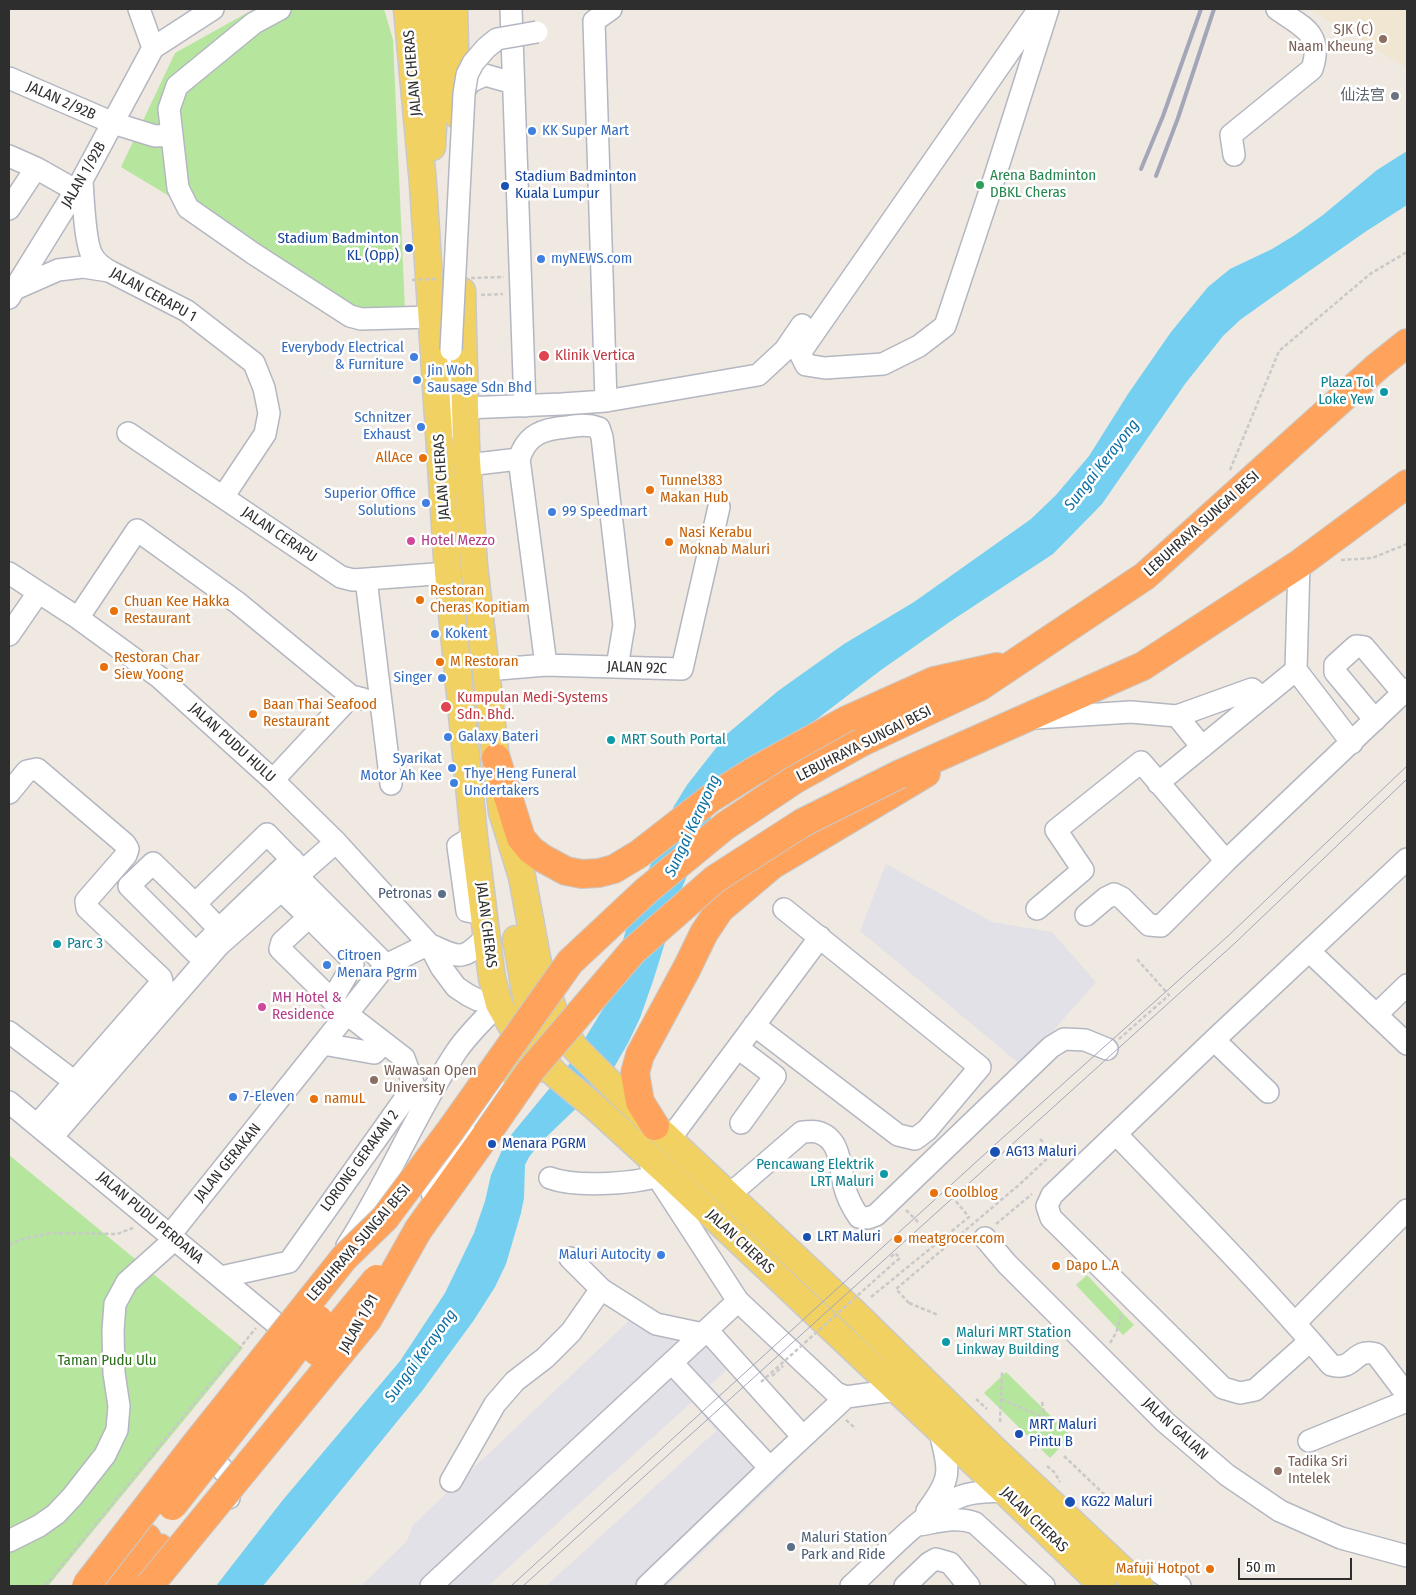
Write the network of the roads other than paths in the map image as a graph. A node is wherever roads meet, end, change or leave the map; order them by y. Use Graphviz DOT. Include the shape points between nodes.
graph roads {
  1 [pos="139,9"];
  2 [pos="213,9"];
  3 [pos="280,9"];
  4 [pos="407,9"];
  5 [pos="428,9"];
  6 [pos="454,9"];
  7 [pos="511,9"];
  8 [pos="611,9"];
  9 [pos="1024,9"];
  10 [pos="1039,9"];
  11 [pos="1048,9"];
  12 [pos="1277,9"];
  13 [pos="537,32"];
  14 [pos="153,48"];
  15 [pos="9,78"];
  16 [pos="514,83"];
  17 [pos="456,103"];
  18 [pos="113,123"];
  19 [pos="172,135"];
  20 [pos="1234,155"];
  21 [pos="9,156"];
  22 [pos="36,168"];
  23 [pos="422,184"];
  24 [pos="78,185"];
  25 [pos="9,209"];
  26 [pos="109,271"];
  27 [pos="12,294"];
  28 [pos="431,317"];
  29 [pos="1407,343"];
  30 [pos="451,350"];
  31 [pos="606,400"];
  32 [pos="525,406"];
  33 [pos="465,408"];
  34 [pos="128,434"];
  35 [pos="440,448"];
  36 [pos="467,455"];
  37 [pos="519,459"];
  38 [pos="1407,484"];
  39 [pos="223,497"];
  40 [pos="719,507"];
  41 [pos="1299,564"];
  42 [pos="9,573"];
  43 [pos="448,573"];
  44 [pos="366,579"];
  45 [pos="38,592"];
  46 [pos="78,618"];
  47 [pos="9,636"];
  48 [pos="1020,661"];
  49 [pos="546,665"];
  50 [pos="617,667"];
  51 [pos="486,670"];
  52 [pos="1296,670"];
  53 [pos="1405,691"];
  54 [pos="351,696"];
  55 [pos="1262,698"];
  56 [pos="381,702"];
  57 [pos="1177,716"];
  58 [pos="1025,719"];
  59 [pos="1376,720"];
  60 [pos="989,735"];
  61 [pos="1352,743"];
  62 [pos="1202,747"];
  63 [pos="496,758"];
  64 [pos="274,780"];
  65 [pos="1158,783"];
  66 [pos="391,784"];
  67 [pos="9,793"];
  68 [pos="336,842"];
  69 [pos="1407,859"];
  70 [pos="1226,862"];
  71 [pos="298,868"];
  72 [pos="281,890"];
  73 [pos="195,904"];
  74 [pos="784,909"];
  75 [pos="1037,909"];
  76 [pos="1086,915"];
  77 [pos="309,917"];
  78 [pos="485,925"];
  79 [pos="220,929"];
  80 [pos="820,937"];
  81 [pos="429,944"];
  82 [pos="1309,951"];
  83 [pos="386,965"];
  84 [pos="1407,985"];
  85 [pos="537,997"];
  86 [pos="499,1004"];
  87 [pos="339,1007"];
  88 [pos="1376,1015"];
  89 [pos="754,1025"];
  90 [pos="9,1032"];
  91 [pos="1214,1040"];
  92 [pos="384,1043"];
  93 [pos="323,1044"];
  94 [pos="1407,1044"];
  95 [pos="529,1045"];
  96 [pos="738,1048"];
  97 [pos="1107,1049"];
  98 [pos="510,1071"];
  99 [pos="553,1072"];
  100 [pos="76,1082"];
  101 [pos="1268,1092"];
  102 [pos="9,1102"];
  103 [pos="741,1122"];
  104 [pos="45,1131"];
  105 [pos="662,1133"];
  106 [pos="1116,1134"];
  107 [pos="662,1175"];
  108 [pos="550,1178"];
  109 [pos="729,1195"];
  110 [pos="1407,1210"];
  111 [pos="385,1218"];
  112 [pos="418,1230"];
  113 [pos="988,1234"];
  114 [pos="173,1237"];
  115 [pos="570,1258"];
  116 [pos="221,1277"];
  117 [pos="601,1289"];
  118 [pos="738,1301"];
  119 [pos="1294,1323"];
  120 [pos="705,1332"];
  121 [pos="290,1335"];
  122 [pos="1310,1341"];
  123 [pos="342,1355"];
  124 [pos="672,1363"];
  125 [pos="897,1390"];
  126 [pos="1407,1395"];
  127 [pos="846,1397"];
  128 [pos="1407,1402"];
  129 [pos="940,1432"];
  130 [pos="803,1437"];
  131 [pos="1309,1441"];
  132 [pos="770,1468"];
  133 [pos="179,1476"];
  134 [pos="451,1481"];
  135 [pos="1004,1491"];
  136 [pos="228,1508"];
  137 [pos="916,1525"];
  138 [pos="9,1541"];
  139 [pos="154,1542"];
  140 [pos="1407,1556"];
  141 [pos="1150,1580"];
  142 [pos="81,1586"];
  143 [pos="86,1586"];
  144 [pos="102,1586"];
  145 [pos="129,1586"];
  146 [pos="149,1586"];
  147 [pos="164,1586"];
  148 [pos="431,1586"];
  149 [pos="647,1586"];
  150 [pos="852,1586"];
  151 [pos="904,1586"];
  152 [pos="969,1586"];
  153 [pos="1044,1586"];
  154 [pos="1102,1586"];
  155 [pos="1180,1586"];
  1 -- 14 [label="street"];
  2 -- 14 [label="street, JALAN 1/92B"];
  3 -- 19 [label="street" via="254,23 177,86 169,108"];
  4 -- 23 [label="main road, JALAN CHERAS"];
  5 -- 23 [label="main road" via="436,71 434,142"];
  6 -- 17 [label="main road, JALAN CHERAS"];
  7 -- 16 [label="street"];
  8 -- 31 [label="street" via="594,21"];
  9 -- 31 [label="street" via="785,350 758,375"];
  10 -- 11 [label="street" via="800,353 806,365 825,368 883,364 919,346 945,326"];
  12 -- 20 [label="street" via="1310,33 1316,44 1316,57 1312,69 1231,135"];
  13 -- 30 [label="street, bridge" via="497,39 473,63 467,75"];
  14 -- 18 [label="street, JALAN 1/92B"];
  15 -- 18 [label="street, JALAN 2/92B"];
  16 -- 17 [label="street" via="485,75 470,82"];
  16 -- 32 [label="street"];
  17 -- 33 [label="main road, JALAN CHERAS"];
  18 -- 19 [label="street, JALAN 2/92B" via="155,136"];
  18 -- 24 [label="street, JALAN 1/92B"];
  19 -- 28 [label="street" via="178,188 188,208 350,316 360,319"];
  21 -- 22 [label="street"];
  22 -- 24 [label="street"];
  22 -- 25 [label="street"];
  23 -- 28 [label="main road, JALAN CHERAS"];
  24 -- 26 [label="street, JALAN CERAPU 1" via="90,253"];
  24 -- 27 [label="street, JALAN 1/92B"];
  26 -- 27 [label="street" via="83,267 58,270"];
  26 -- 39 [label="street, JALAN CERAPU 1" via="187,311 254,363 269,412 265,434"];
  28 -- 35 [label="main road, JALAN CHERAS"];
  29 -- 48 [label="highway, LEBUHRAYA SUNGAI BESI" via="1145,576"];
  30 -- 35 [label="street" via="451,411"];
  30 -- 36 [label="street"];
  31 -- 32 [label="street"];
  32 -- 33 [label="street"];
  33 -- 36 [label="main road, JALAN CHERAS"];
  34 -- 39 [label="street, JALAN CERAPU"];
  35 -- 43 [label="main road, JALAN CHERAS"];
  36 -- 37 [label="street"];
  36 -- 51 [label="main road, JALAN CHERAS" via="474,565"];
  37 -- 49 [label="street"];
  37 -- 50 [label="street" via="535,434 548,428 588,424 599,428 624,625"];
  38 -- 41 [label="highway"];
  39 -- 44 [label="street, JALAN CERAPU" via="341,577"];
  40 -- 50 [label="street, JALAN 92C" via="682,669"];
  41 -- 52 [label="street"];
  41 -- 58 [label="highway" via="1143,666"];
  42 -- 45 [label="street, JALAN PUDU HULU"];
  43 -- 44 [label="street, JALAN CERAPU"];
  43 -- 78 [label="main road, JALAN CHERAS"];
  44 -- 56 [label="street"];
  45 -- 46 [label="street, JALAN PUDU HULU"];
  45 -- 47 [label="street"];
  46 -- 54 [label="street" via="137,530 238,603"];
  46 -- 64 [label="street, JALAN PUDU HULU" via="159,677"];
  48 -- 63 [label="highway" via="934,681 847,720 711,798 639,854 614,869 582,874 554,865 531,850 521,838"];
  48 -- 111 [label="highway, LEBUHRAYA SUNGAI BESI, bridge" via="979,688 862,742 794,780 725,826 647,890 570,962"];
  49 -- 50 [label="street, JALAN 92C"];
  49 -- 51 [label="street, JALAN 92C"];
  51 -- 63 [label="main road, JALAN CHERAS"];
  52 -- 55 [label="street"];
  52 -- 61 [label="street"];
  53 -- 59 [label="street"];
  53 -- 59 [label="street" via="1364,647 1356,646 1334,665 1335,672"];
  54 -- 56 [label="street"];
  54 -- 64 [label="street"];
  55 -- 57 [label="street" via="1252,689"];
  55 -- 62 [label="street"];
  56 -- 66 [label="street"];
  57 -- 58 [label="street" via="1131,712"];
  57 -- 62 [label="street"];
  58 -- 60 [label="highway"];
  59 -- 61 [label="street"];
  60 -- 105 [label="highway" via="772,865 720,909 640,1054 635,1073 640,1102"];
  60 -- 112 [label="highway, bridge" via="900,774 802,823 715,879 633,952 531,1070"];
  61 -- 70 [label="street"];
  62 -- 65 [label="street"];
  63 -- 85 [label="main road, JALAN CHERAS" via="505,879"];
  64 -- 68 [label="street, JALAN PUDU HULU"];
  65 -- 70 [label="street"];
  65 -- 75 [label="street" via="1141,762 1056,830 1083,870"];
  67 -- 100 [label="street" via="27,771 37,769 125,844 128,849 126,855 85,905 162,982"];
  68 -- 71 [label="street"];
  68 -- 81 [label="street, JALAN PUDU HULU"];
  69 -- 82 [label="street"];
  70 -- 76 [label="street" via="1161,926 1149,925 1114,894"];
  71 -- 72 [label="street"];
  71 -- 73 [label="street" via="267,834"];
  71 -- 79 [label="street"];
  71 -- 83 [label="street"];
  72 -- 77 [label="street"];
  72 -- 104 [label="street" via="220,945"];
  73 -- 79 [label="street"];
  73 -- 79 [label="street" via="153,863 129,886 196,953"];
  74 -- 80 [label="street"];
  77 -- 87 [label="street" via="353,964"];
  77 -- 87 [label="street, LORONG GERAKAN 2" via="282,942 280,949"];
  78 -- 81 [label="street, JALAN PUDU HULU" via="474,950 465,955 453,955"];
  78 -- 86 [label="main road, JALAN CHERAS"];
  80 -- 89 [label="street"];
  80 -- 89 [label="street" via="980,1067 928,1130 915,1139 898,1135"];
  81 -- 83 [label="street, JALAN GERAKAN"];
  81 -- 86 [label="street, JALAN PUDU HULU" via="456,987 478,1000"];
  82 -- 88 [label="street"];
  82 -- 91 [label="street"];
  83 -- 87 [label="street, JALAN GERAKAN"];
  84 -- 88 [label="street"];
  85 -- 86 [label="main road"];
  85 -- 95 [label="main road" via="534,1035"];
  85 -- 105 [label="main road, JALAN CHERAS" via="556,1017 575,1048"];
  86 -- 95 [label="main road, JALAN CHERAS" via="511,1025"];
  86 -- 121 [label="street" via="456,1052 350,1241"];
  87 -- 92 [label="street, LORONG GERAKAN 2"];
  87 -- 93 [label="street, JALAN GERAKAN"];
  88 -- 94 [label="street"];
  89 -- 96 [label="street"];
  90 -- 100 [label="street"];
  91 -- 101 [label="street"];
  91 -- 106 [label="street"];
  92 -- 93 [label="street" via="374,1053"];
  92 -- 116 [label="street, LORONG GERAKAN 2" via="404,1058 414,1086 289,1262"];
  93 -- 114 [label="street, JALAN GERAKAN"];
  95 -- 98 [label="street, JALAN 1/91"];
  95 -- 99 [label="main road, JALAN CHERAS"];
  96 -- 103 [label="street" via="776,1076"];
  96 -- 105 [label="street"];
  97 -- 109 [label="street" via="1084,1040 1064,1039 1052,1047 876,1215 859,1217 849,1202 839,1153 827,1137 817,1132 802,1132"];
  98 -- 99 [label="main road" via="530,1067"];
  98 -- 123 [label="street, JALAN 1/91" via="460,1141"];
  99 -- 107 [label="main road, JALAN CHERAS" via="637,1146"];
  100 -- 104 [label="street"];
  102 -- 104 [label="street, JALAN PUDU PERDANA"];
  104 -- 114 [label="street, JALAN PUDU PERDANA"];
  105 -- 109 [label="main road, JALAN CHERAS"];
  106 -- 119 [label="street"];
  106 -- 122 [label="street" via="1052,1195 1047,1206 1051,1218 1223,1388 1240,1393 1255,1390"];
  107 -- 108 [label="street" via="620,1182 572,1183"];
  107 -- 118 [label="street"];
  107 -- 125 [label="main road, JALAN CHERAS"];
  109 -- 141 [label="main road, JALAN CHERAS" via="992,1448"];
  110 -- 119 [label="street"];
  111 -- 139 [label="highway, bridge" via="338,1293"];
  111 -- 143 [label="highway, LEBUHRAYA SUNGAI BESI, bridge" via="344,1258"];
  112 -- 139 [label="highway, bridge"];
  112 -- 146 [label="highway, bridge" via="368,1319"];
  113 -- 140 [label="street, JALAN GALIAN" via="1014,1271 1165,1422 1227,1475 1280,1512 1341,1538"];
  114 -- 116 [label="street, JALAN PUDU PERDANA"];
  114 -- 138 [label="street, JALAN GERAKAN" via="127,1282 115,1304 114,1373 119,1406 117,1430 104,1455 56,1514"];
  115 -- 117 [label="street"];
  116 -- 121 [label="street, JALAN PUDU PERDANA"];
  117 -- 120 [label="street" via="656,1324"];
  117 -- 134 [label="street" via="571,1332 515,1381 495,1404"];
  118 -- 120 [label="street"];
  118 -- 127 [label="street" via="836,1393"];
  119 -- 122 [label="street"];
  120 -- 124 [label="street"];
  120 -- 130 [label="street"];
  121 -- 123 [label="street, JALAN PUDU PERDANA" via="313,1353"];
  121 -- 133 [label="street"];
  122 -- 126 [label="street" via="1331,1365 1339,1368 1361,1354 1376,1354"];
  123 -- 136 [label="street, JALAN 1/91" via="290,1429"];
  124 -- 132 [label="street"];
  124 -- 148 [label="street"];
  125 -- 127 [label="street"];
  125 -- 129 [label="main road, JALAN CHERAS"];
  127 -- 130 [label="street"];
  128 -- 131 [label="street"];
  129 -- 135 [label="main road, JALAN CHERAS"];
  129 -- 137 [label="street" via="947,1478"];
  130 -- 132 [label="street"];
  132 -- 149 [label="street"];
  133 -- 136 [label="street" via="203,1459 216,1462 231,1478"];
  133 -- 142 [label="highway"];
  135 -- 137 [label="street" via="964,1495 949,1501"];
  135 -- 154 [label="main road, JALAN CHERAS"];
  136 -- 147 [label="street, JALAN 1/91"];
  137 -- 150 [label="street"];
  137 -- 153 [label="street" via="955,1520 975,1523"];
  139 -- 144 [label="highway"];
  139 -- 145 [label="highway"];
  141 -- 155 [label="street"];
  151 -- 152 [label="street" via="936,1558 950,1563"];
}
